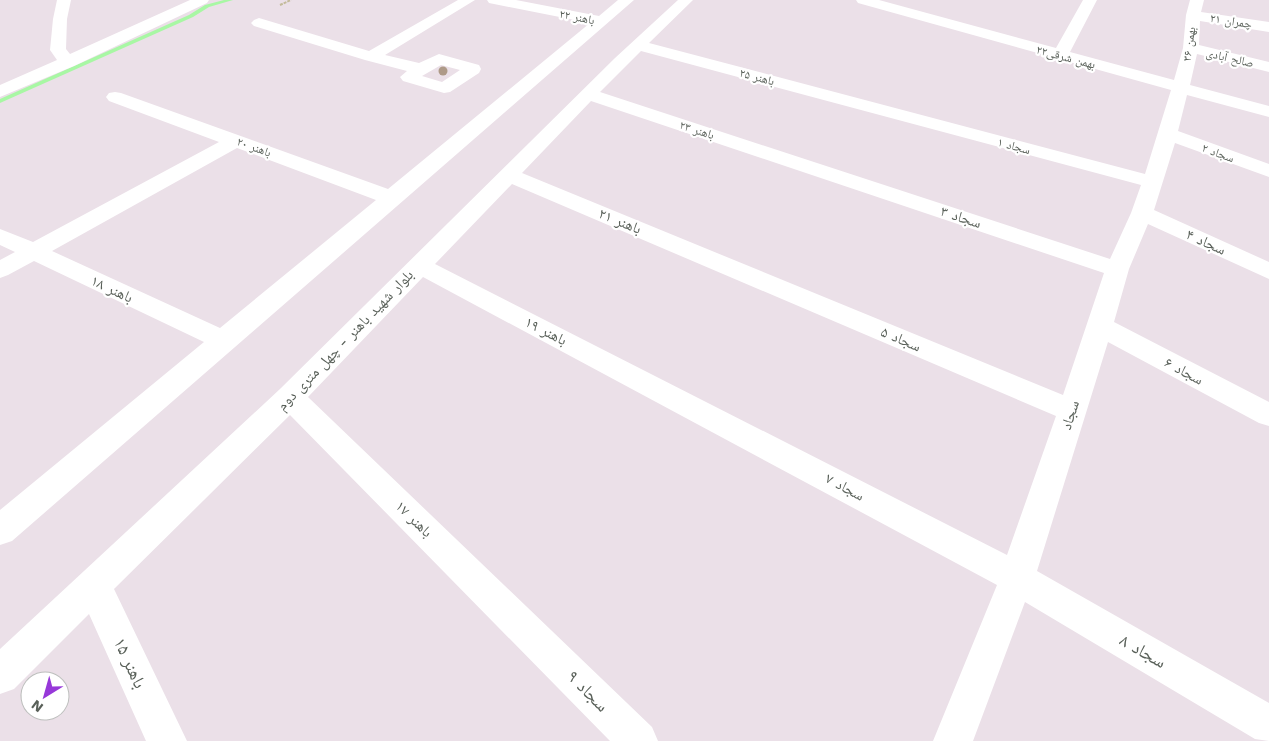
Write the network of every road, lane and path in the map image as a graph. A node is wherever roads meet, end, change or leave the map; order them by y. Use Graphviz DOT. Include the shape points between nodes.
graph roads {
  1 [pos="64,0"];
  2 [pos="202,0"];
  3 [pos="468,0"];
  4 [pos="494,0"];
  5 [pos="627,0"];
  6 [pos="686,0"];
  7 [pos="864,0"];
  8 [pos="1090,0"];
  9 [pos="889,3"];
  10 [pos="1195,8"];
  11 [pos="600,21"];
  12 [pos="259,23"];
  13 [pos="1269,27"];
  14 [pos="638,45"];
  15 [pos="1191,48"];
  16 [pos="1060,55"];
  17 [pos="371,57"];
  18 [pos="68,62"];
  19 [pos="1269,67"];
  20 [pos="421,69"];
  21 [pos="1180,88"];
  22 [pos="0,92"];
  23 [pos="590,95"];
  24 [pos="115,97"];
  25 [pos="876,109"];
  26 [pos="1269,112"];
  27 [pos="1168,134"];
  28 [pos="235,141"];
  29 [pos="805,164"];
  30 [pos="1269,171"];
  31 [pos="508,175"];
  32 [pos="1152,182"];
  33 [pos="392,198"];
  34 [pos="1142,213"];
  35 [pos="0,236"];
  36 [pos="33,252"];
  37 [pos="419,265"];
  38 [pos="732,267"];
  39 [pos="1116,269"];
  40 [pos="0,270"];
  41 [pos="1269,271"];
  42 [pos="1100,326"];
  43 [pos="225,341"];
  44 [pos="290,397"];
  45 [pos="674,397"];
  46 [pos="1071,410"];
  47 [pos="1269,416"];
  48 [pos="0,530"];
  49 [pos="1017,578"];
  50 [pos="94,586"];
  51 [pos="538,640"];
  52 [pos="0,675"];
  53 [pos="1269,725"];
  54 [pos="167,741"];
  55 [pos="638,741"];
  56 [pos="953,741"];
  1 -- 18 [label="street" via="58,50"];
  2 -- 18 [label="street"];
  3 -- 17 [label="street"];
  4 -- 11 [label="street, باهنر ۲۲"];
  5 -- 11 [label="street"];
  6 -- 14 [label="street, بلوار شهید باهنر - چهل متری دوم"];
  7 -- 9 [label="street, ۲۲بهمن شرقی"];
  8 -- 16 [label="street"];
  9 -- 16 [label="street, ۲۲بهمن شرقی"];
  10 -- 13 [label="street, چمران ۲۱"];
  10 -- 15 [label="street, بهمن ۳۶"];
  11 -- 33 [label="street"];
  12 -- 17 [label="street"];
  14 -- 23 [label="street, بلوار شهید باهنر - چهل متری دوم"];
  14 -- 25 [label="street, باهنر ۲۵"];
  15 -- 19 [label="street, صالح آبادی"];
  15 -- 21 [label="street, بهمن ۳۶"];
  16 -- 21 [label="street, ۲۲بهمن شرقی"];
  17 -- 20 [label="street"];
  18 -- 22 [label="street"];
  21 -- 26 [label="street, ۲۲بهمن شرقی"];
  21 -- 27 [label="street, سجاد"];
  23 -- 29 [label="street, باهنر ۲۳"];
  23 -- 31 [label="street, بلوار شهید باهنر - چهل متری دوم"];
  24 -- 28 [label="street, باهنر ۲۰"];
  25 -- 32 [label="street, سجاد ۱"];
  27 -- 30 [label="street, سجاد ۲"];
  27 -- 32 [label="street, سجاد"];
  28 -- 33 [label="street, باهنر ۲۰"];
  28 -- 36 [label="street"];
  29 -- 39 [label="street, سجاد ۳"];
  31 -- 37 [label="street, بلوار شهید باهنر - چهل متری دوم"];
  31 -- 38 [label="street, باهنر ۲۱"];
  32 -- 34 [label="street, سجاد"];
  33 -- 43 [label="street"];
  34 -- 39 [label="street, سجاد"];
  34 -- 41 [label="street, سجاد ۴"];
  35 -- 36 [label="street, باهنر ۱۸"];
  36 -- 40 [label="street"];
  36 -- 43 [label="street, باهنر ۱۸"];
  37 -- 44 [label="street, بلوار شهید باهنر - چهل متری دوم"];
  37 -- 45 [label="street, باهنر ۱۹"];
  38 -- 46 [label="street, سجاد ۵"];
  39 -- 42 [label="street, سجاد"];
  42 -- 46 [label="street, سجاد"];
  42 -- 47 [label="street, سجاد ۶"];
  43 -- 48 [label="street"];
  44 -- 50 [label="street, بلوار شهید باهنر - چهل متری دوم"];
  44 -- 51 [label="street, باهنر ۱۷"];
  45 -- 49 [label="street, سجاد ۷"];
  46 -- 49 [label="street, سجاد"];
  49 -- 53 [label="street, سجاد ۸"];
  49 -- 56 [label="street, سجاد"];
  50 -- 52 [label="street, بلوار شهید باهنر - چهل متری دوم"];
  50 -- 54 [label="street, باهنر ۱۵"];
  51 -- 55 [label="street, سجاد ۹"];
}
